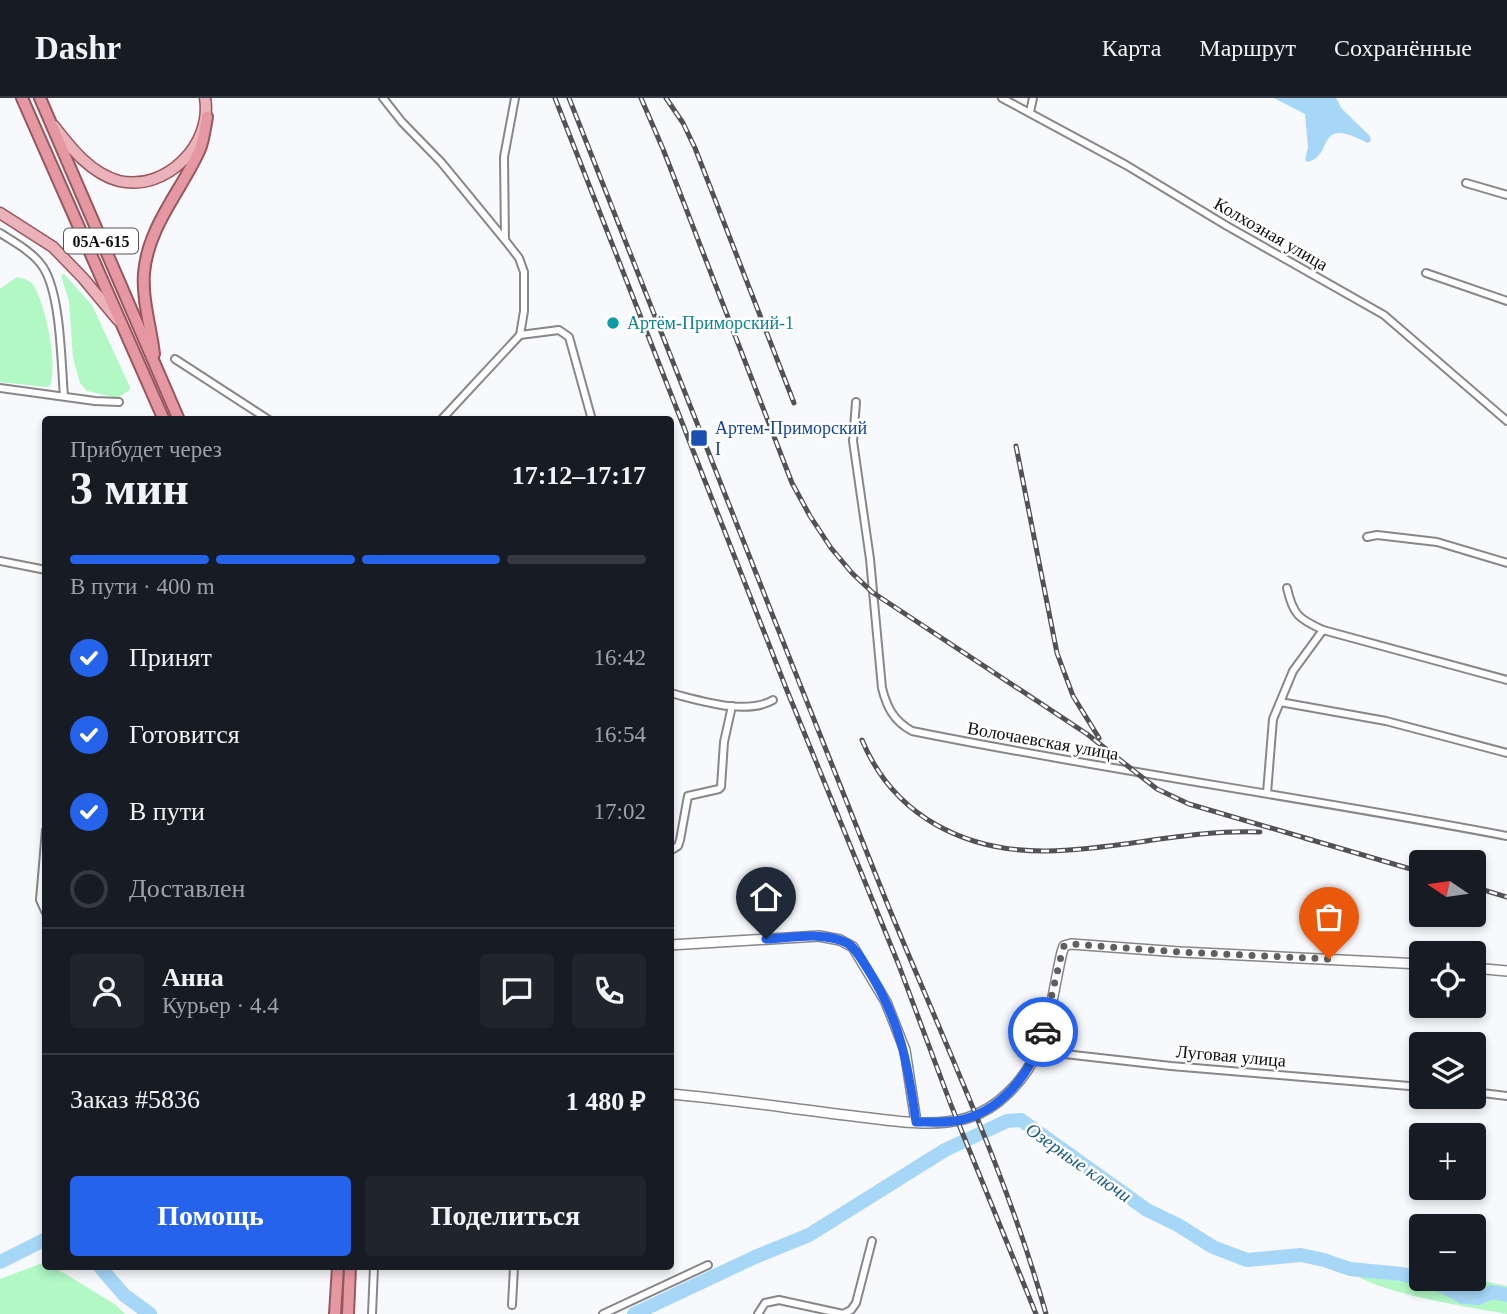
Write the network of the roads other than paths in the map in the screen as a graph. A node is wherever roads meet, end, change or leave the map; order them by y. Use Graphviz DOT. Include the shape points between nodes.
graph roads {
  1 [pos="22,98"];
  2 [pos="40,98"];
  3 [pos="205,98"];
  4 [pos="383,98"];
  5 [pos="515,98"];
  6 [pos="1002,98"];
  7 [pos="1033,98"];
  8 [pos="1030,112"];
  9 [pos="48,117"];
  10 [pos="207,117"];
  11 [pos="1466,183"];
  12 [pos="1507,195"];
  13 [pos="0,213"];
  14 [pos="0,233"];
  15 [pos="505,240"];
  16 [pos="1426,273"];
  17 [pos="1507,301"];
  18 [pos="121,323"];
  19 [pos="520,335"];
  20 [pos="174,359"];
  21 [pos="155,364"];
  22 [pos="0,387"];
  23 [pos="64,396"];
  24 [pos="119,402"];
  25 [pos="856,402"];
  26 [pos="162,416"];
  27 [pos="177,416"];
  28 [pos="263,416"];
  29 [pos="445,416"];
  30 [pos="591,416"];
  31 [pos="1507,421"];
  32 [pos="1367,537"];
  33 [pos="0,561"];
  34 [pos="1507,563"];
  35 [pos="42,569"];
  36 [pos="1287,588"];
  37 [pos="1323,630"];
  38 [pos="1507,680"];
  39 [pos="674,694"];
  40 [pos="773,700"];
  41 [pos="1280,702"];
  42 [pos="732,706"];
  43 [pos="1507,753"];
  44 [pos="1267,793"];
  45 [pos="1507,836"];
  46 [pos="674,849"];
  47 [pos="42,877"];
  48 [pos="42,904"];
  49 [pos="674,945"];
  50 [pos="1409,963"];
  51 [pos="1486,969"];
  52 [pos="1507,971"];
  53 [pos="1038,1051"];
  54 [pos="1409,1086"];
  55 [pos="1486,1093"];
  56 [pos="674,1094"];
  57 [pos="1507,1096"];
  58 [pos="916,1122"];
  59 [pos="872,1241"];
  60 [pos="708,1265"];
  61 [pos="338,1270"];
  62 [pos="350,1270"];
  63 [pos="374,1270"];
  64 [pos="514,1270"];
  65 [pos="512,1305"];
  66 [pos="335,1314"];
  67 [pos="348,1314"];
  68 [pos="372,1314"];
  69 [pos="603,1314"];
  70 [pos="758,1314"];
  1 -- 18 [label="highway, 05А-615"];
  2 -- 9 [label="highway, 05А-615"];
  3 -- 10 [label="main road"];
  4 -- 15 [label="street"];
  5 -- 15 [label="street" via="504,157"];
  6 -- 8 [label="street, Колхозная улица"];
  7 -- 8 [label="street"];
  8 -- 31 [label="street, Колхозная улица" via="1384,315"];
  9 -- 10 [label="main road" via="76,155 102,174 120,181 144,182 178,166 196,144"];
  9 -- 21 [label="highway, 05А-615"];
  10 -- 21 [label="highway" via="201,146 162,216 144,272"];
  11 -- 12 [label="street"];
  13 -- 18 [label="main road" via="53,247"];
  14 -- 23 [label="street" via="43,266 53,292"];
  15 -- 19 [label="street" via="524,272"];
  16 -- 17 [label="street"];
  18 -- 26 [label="highway, 05А-615"];
  19 -- 29 [label="street"];
  19 -- 30 [label="street" via="559,330 569,337"];
  20 -- 28 [label="street"];
  21 -- 27 [label="highway, 05А-615"];
  22 -- 23 [label="street"];
  23 -- 24 [label="street"];
  25 -- 44 [label="street, Волочаевская улица" via="853,441 882,688 899,722 912,731 991,747"];
  32 -- 34 [label="street" via="1437,542"];
  33 -- 35 [label="street"];
  36 -- 37 [label="street" via="1300,618"];
  37 -- 38 [label="street"];
  37 -- 41 [label="street" via="1293,671"];
  39 -- 42 [label="street"];
  40 -- 42 [label="street" via="765,705"];
  41 -- 43 [label="street" via="1386,721"];
  41 -- 44 [label="street" via="1273,719"];
  42 -- 46 [label="street" via="721,787 688,796 680,840"];
  44 -- 45 [label="street, Волочаевская улица"];
  47 -- 48 [label="street"];
  49 -- 58 [label="main road" via="820,936 853,947 900,1035"];
  50 -- 53 [label="main road" via="1071,944 1062,952"];
  51 -- 52 [label="main road"];
  53 -- 54 [label="street, Луговая улица"];
  53 -- 58 [label="main road" via="1019,1081 989,1108 954,1121"];
  55 -- 57 [label="street"];
  56 -- 58 [label="main road"];
  59 -- 70 [label="street" via="856,1303 850,1310 843,1314 779,1300 765,1303"];
  60 -- 69 [label="street"];
  61 -- 66 [label="highway"];
  62 -- 67 [label="highway"];
  63 -- 68 [label="street"];
  64 -- 65 [label="street"];
}
